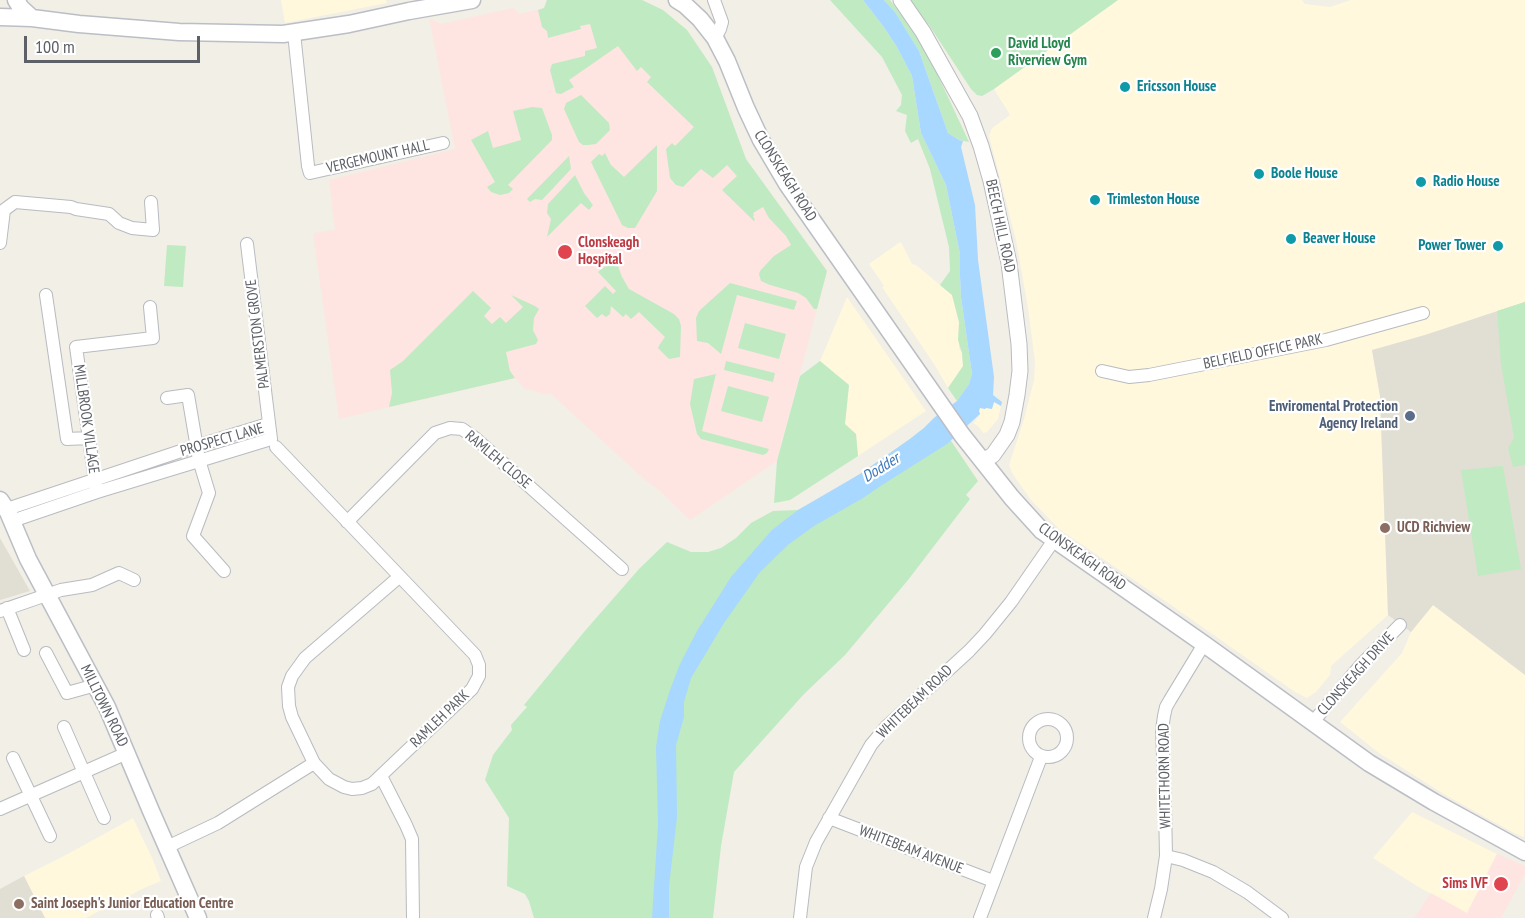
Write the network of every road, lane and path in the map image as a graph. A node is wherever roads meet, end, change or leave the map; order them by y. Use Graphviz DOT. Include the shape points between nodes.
graph roads {
  1 [pos="16,0"];
  2 [pos="472,0"];
  3 [pos="677,0"];
  4 [pos="714,0"];
  5 [pos="901,0"];
  6 [pos="0,17"];
  7 [pos="32,18"];
  8 [pos="294,33"];
  9 [pos="715,38"];
  10 [pos="443,143"];
  11 [pos="151,202"];
  12 [pos="0,243"];
  13 [pos="247,243"];
  14 [pos="46,295"];
  15 [pos="150,307"];
  16 [pos="1423,313"];
  17 [pos="76,347"];
  18 [pos="53,350"];
  19 [pos="1102,371"];
  20 [pos="167,398"];
  21 [pos="268,424"];
  22 [pos="88,438"];
  23 [pos="196,446"];
  24 [pos="276,447"];
  25 [pos="199,460"];
  26 [pos="983,461"];
  27 [pos="96,486"];
  28 [pos="6,510"];
  29 [pos="347,522"];
  30 [pos="1054,540"];
  31 [pos="622,569"];
  32 [pos="224,571"];
  33 [pos="399,576"];
  34 [pos="134,580"];
  35 [pos="47,596"];
  36 [pos="3,609"];
  37 [pos="1400,625"];
  38 [pos="1204,644"];
  39 [pos="24,650"];
  40 [pos="46,653"];
  41 [pos="96,685"];
  42 [pos="1313,722"];
  43 [pos="64,728"];
  44 [pos="127,753"];
  45 [pos="1041,757"];
  46 [pos="13,758"];
  47 [pos="314,763"];
  48 [pos="85,772"];
  49 [pos="381,776"];
  50 [pos="31,795"];
  51 [pos="0,809"];
  52 [pos="104,818"];
  53 [pos="829,818"];
  54 [pos="50,836"];
  55 [pos="167,847"];
  56 [pos="1525,852"];
  57 [pos="1166,856"];
  58 [pos="993,881"];
  59 [pos="198,918"];
  60 [pos="413,918"];
  61 [pos="800,918"];
  62 [pos="980,918"];
  63 [pos="1154,918"];
  64 [pos="1282,918"];
  1 -- 7 [label="main road"];
  2 -- 8 [label="main road"];
  3 -- 9 [label="main road, CLONSKEAGH ROAD"];
  4 -- 9 [label="street" via="722,22"];
  5 -- 26 [label="street, BEECH HILL ROAD" via="935,51 970,116 991,181 1009,263 1019,344 1017,395 1007,435 993,455"];
  6 -- 7 [label="main road"];
  7 -- 8 [label="main road" via="179,32"];
  8 -- 10 [label="street, VERGEMOUNT HALL" via="310,173"];
  9 -- 26 [label="main road, CLONSKEAGH ROAD" via="771,159"];
  11 -- 12 [label="street" via="153,230 132,228 110,214 15,202 4,210"];
  13 -- 21 [label="street, PALMERSTON GROVE"];
  14 -- 18 [label="street"];
  15 -- 17 [label="street, MILLBROOK VILLAGE" via="153,338"];
  16 -- 19 [label="street, BELFIELD OFFICE PARK" via="1326,340 1160,373 1129,377"];
  17 -- 18 [label="street"];
  17 -- 22 [label="street, MILLBROOK VILLAGE"];
  18 -- 22 [label="street" via="66,439"];
  20 -- 23 [label="street" via="188,395"];
  21 -- 23 [label="street, PROSPECT LANE"];
  21 -- 25 [label="street, PROSPECT LANE" via="271,439"];
  22 -- 27 [label="street, MILLBROOK VILLAGE"];
  23 -- 25 [label="street"];
  23 -- 27 [label="street, PROSPECT LANE"];
  24 -- 29 [label="street, RAMLEH PARK"];
  25 -- 27 [label="street, PROSPECT LANE"];
  25 -- 32 [label="street" via="209,493 193,536"];
  26 -- 30 [label="main road, CLONSKEAGH ROAD" via="1027,515"];
  27 -- 28 [label="street, PROSPECT LANE"];
  28 -- 35 [label="main road, MILLTOWN ROAD"];
  29 -- 31 [label="street, RAMLEH CLOSE" via="435,433 462,429"];
  29 -- 33 [label="street, RAMLEH PARK"];
  30 -- 38 [label="main road, CLONSKEAGH ROAD"];
  30 -- 53 [label="street, WHITEBEAM ROAD" via="985,634 871,745"];
  33 -- 47 [label="street, RAMLEH PARK" via="305,658 292,676 289,706"];
  33 -- 49 [label="street, RAMLEH PARK" via="475,655 479,676 472,689"];
  34 -- 35 [label="street" via="119,573 92,585"];
  35 -- 36 [label="street"];
  35 -- 41 [label="main road, MILLTOWN ROAD"];
  36 -- 39 [label="street"];
  37 -- 42 [label="street, CLONSKEAGH DRIVE"];
  38 -- 42 [label="main road, CLONSKEAGH ROAD"];
  38 -- 57 [label="street, WHITETHORN ROAD" via="1164,716"];
  40 -- 41 [label="street" via="67,693"];
  41 -- 44 [label="main road, MILLTOWN ROAD"];
  42 -- 56 [label="main road, CLONSKEAGH ROAD" via="1415,791"];
  43 -- 48 [label="street"];
  44 -- 48 [label="street"];
  44 -- 55 [label="main road, MILLTOWN ROAD"];
  45 -- 58 [label="street"];
  46 -- 50 [label="street"];
  47 -- 49 [label="street, RAMLEH PARK" via="329,779 352,789 372,784"];
  47 -- 55 [label="street" via="218,823"];
  48 -- 50 [label="street"];
  48 -- 52 [label="street"];
  49 -- 60 [label="street" via="412,839"];
  50 -- 51 [label="street"];
  50 -- 54 [label="street"];
  53 -- 58 [label="street, WHITEBEAM AVENUE"];
  53 -- 61 [label="street, WHITEBEAM ROAD" via="806,867"];
  55 -- 59 [label="main road, MILLTOWN ROAD"];
  57 -- 63 [label="street, WHITETHORN ROAD"];
  57 -- 64 [label="street" via="1213,872"];
  58 -- 62 [label="street"];
}
